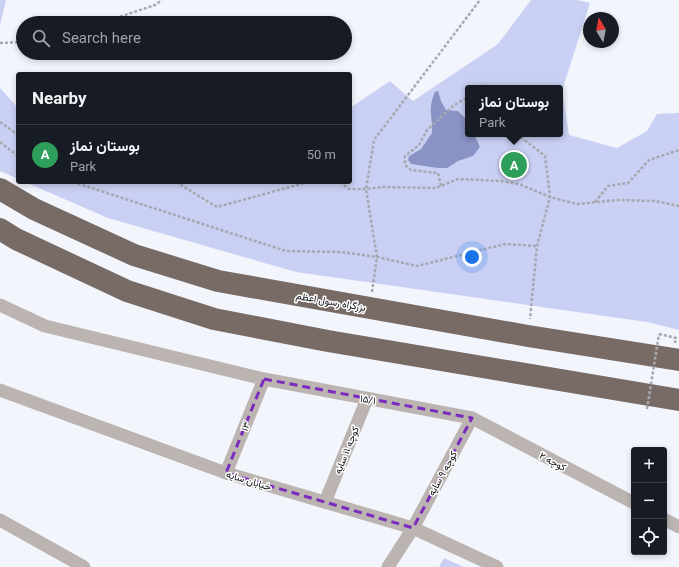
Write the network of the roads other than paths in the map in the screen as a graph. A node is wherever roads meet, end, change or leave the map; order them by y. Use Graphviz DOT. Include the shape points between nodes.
graph roads {
  1 [pos="0,189"];
  2 [pos="0,229"];
  3 [pos="0,305"];
  4 [pos="679,360"];
  5 [pos="264,379"];
  6 [pos="0,390"];
  7 [pos="367,399"];
  8 [pos="679,400"];
  9 [pos="472,418"];
  10 [pos="226,473"];
  11 [pos="631,501"];
  12 [pos="325,502"];
  13 [pos="0,520"];
  14 [pos="667,521"];
  15 [pos="679,527"];
  16 [pos="413,528"];
  17 [pos="61,562"];
  18 [pos="84,567"];
  19 [pos="388,567"];
  20 [pos="497,567"];
  1 -- 4 [label="highway, بزرگراه رسول اعظم" via="34,209 134,255 218,281"];
  2 -- 8 [label="highway" via="127,291 214,320"];
  3 -- 5 [label="street, ۱۵/۱" via="45,326"];
  5 -- 7 [label="street, ۱۵/۱"];
  5 -- 10 [label="street, ۱۳"];
  6 -- 10 [label="street, خیابان سایه"];
  7 -- 9 [label="street, ۱۵/۱"];
  7 -- 12 [label="street, کوچه ۱۱ سایه"];
  9 -- 11 [label="street, کوچه ۲"];
  9 -- 16 [label="street, کوچه ۹ سایه"];
  10 -- 12 [label="street, خیابان سایه"];
  12 -- 16 [label="street, خیابان سایه"];
  13 -- 17 [label="street"];
  14 -- 15 [label="street"];
  16 -- 19 [label="street, کوچه ۹ سایه"];
  16 -- 20 [label="street, خیابان سایه"];
  17 -- 18 [label="street"];
}
